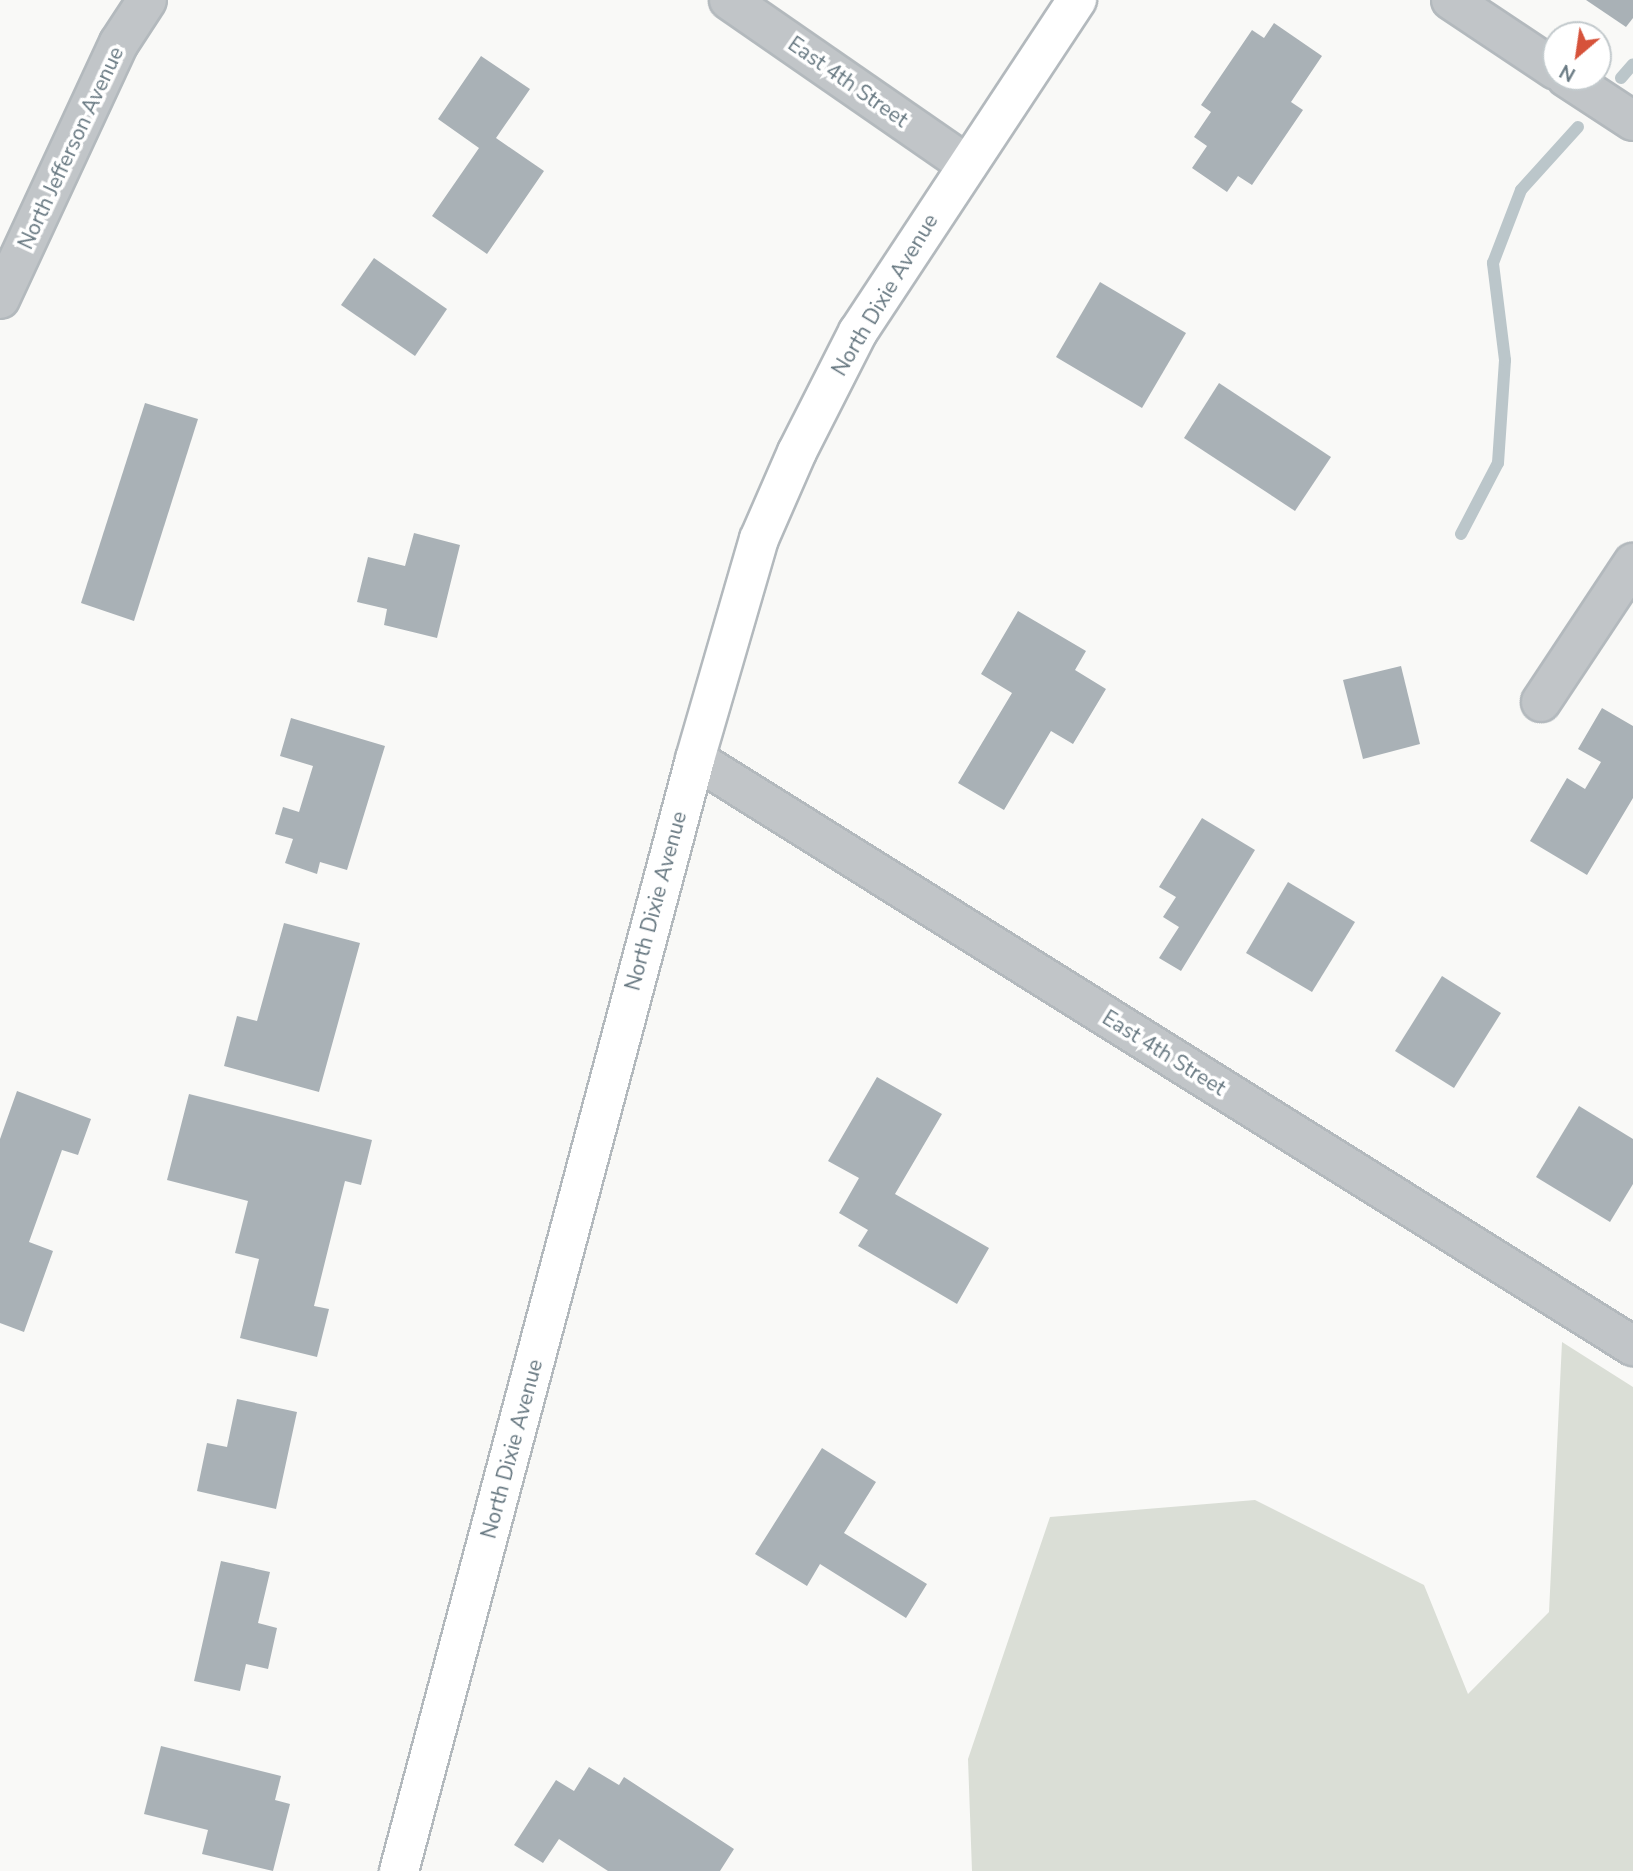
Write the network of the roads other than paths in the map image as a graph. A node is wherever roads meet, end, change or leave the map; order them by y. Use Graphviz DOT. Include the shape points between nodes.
graph roads {
  1 [pos="147,0"];
  2 [pos="729,0"];
  3 [pos="1077,0"];
  4 [pos="1451,0"];
  5 [pos="1542,61"];
  6 [pos="1587,91"];
  7 [pos="1633,121"];
  8 [pos="967,165"];
  9 [pos="0,299"];
  10 [pos="1633,564"];
  11 [pos="1541,702"];
  12 [pos="695,759"];
  13 [pos="1633,1346"];
  14 [pos="400,1871"];
  1 -- 9 [label="street, North Jefferson Avenue" via="119,43"];
  2 -- 8 [label="street, East 4th Street"];
  3 -- 8 [label="street, North Dixie Avenue"];
  4 -- 5 [label="street"];
  6 -- 7 [label="street"];
  8 -- 12 [label="street, North Dixie Avenue" via="858,331 797,452 759,539"];
  10 -- 11 [label="street"];
  12 -- 13 [label="street, East 4th Street"];
  12 -- 14 [label="street, North Dixie Avenue"];
}
